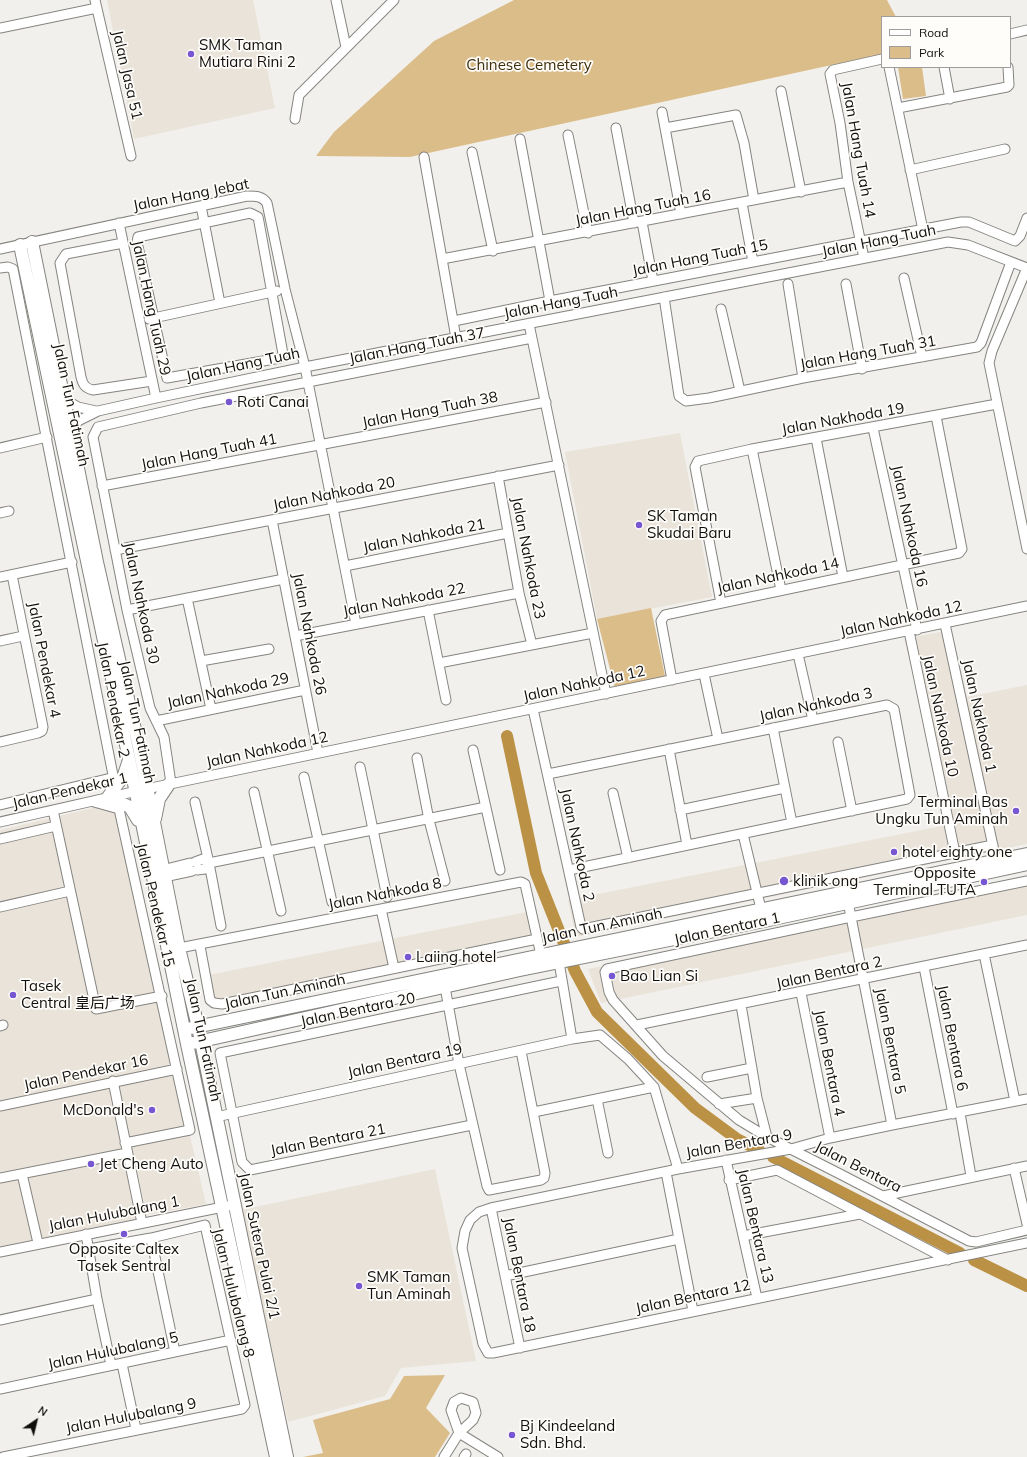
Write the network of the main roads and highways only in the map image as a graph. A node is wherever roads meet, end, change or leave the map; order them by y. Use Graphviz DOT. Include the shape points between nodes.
graph roads {
  1 [pos="32,242"];
  2 [pos="20,245"];
  3 [pos="33,304"];
  4 [pos="78,493"];
  5 [pos="129,759"];
  6 [pos="170,784"];
  7 [pos="141,790"];
  8 [pos="148,827"];
  9 [pos="1027,854"];
  10 [pos="1027,864"];
  11 [pos="163,873"];
  12 [pos="159,906"];
  13 [pos="593,949"];
  14 [pos="558,959"];
  15 [pos="198,1027"];
  16 [pos="184,1030"];
  17 [pos="201,1041"];
  18 [pos="186,1044"];
  19 [pos="276,1457"];
  20 [pos="287,1457"];
  1 -- 3 [label="main road, Jalan Tun Fatimah"];
  2 -- 3 [label="main road, Jalan Tun Fatimah"];
  3 -- 4 [label="main road, Jalan Tun Fatimah"];
  3 -- 4 [label="main road, Jalan Tun Fatimah" via="64,399"];
  4 -- 5 [label="main road, Jalan Tun Fatimah"];
  4 -- 7 [label="main road, Jalan Tun Fatimah"];
  5 -- 7 [label="main road, Jalan Tun Fatimah"];
  5 -- 8 [label="main road" via="124,775 108,797 130,807"];
  6 -- 8 [label="main road" via="159,799"];
  7 -- 8 [label="main road, Jalan Tun Fatimah"];
  8 -- 11 [label="main road, Jalan Tun Fatimah"];
  8 -- 12 [label="main road, Jalan Tun Fatimah"];
  9 -- 13 [label="main road, Jalan Tun Aminah" via="761,909"];
  10 -- 13 [label="main road, Jalan Tun Aminah" via="848,902"];
  11 -- 12 [label="main road" via="159,871 156,876 162,901"];
  11 -- 15 [label="main road, Jalan Tun Fatimah"];
  12 -- 16 [label="main road, Jalan Tun Fatimah"];
  13 -- 14 [label="main road, Jalan Tun Aminah"];
  14 -- 15 [label="main road, Jalan Tun Aminah" via="541,955"];
  14 -- 17 [label="main road, Jalan Tun Aminah" via="446,987"];
  15 -- 16 [label="main road, Jalan Tun Aminah"];
  15 -- 17 [label="main road, Jalan Tun Fatimah"];
  16 -- 18 [label="main road, Jalan Tun Fatimah"];
  17 -- 18 [label="main road, Jalan Tun Aminah"];
  17 -- 20 [label="main road, Jalan Sutera Pulai 2/1"];
  18 -- 19 [label="main road, Jalan Tun Fatimah"];
}
